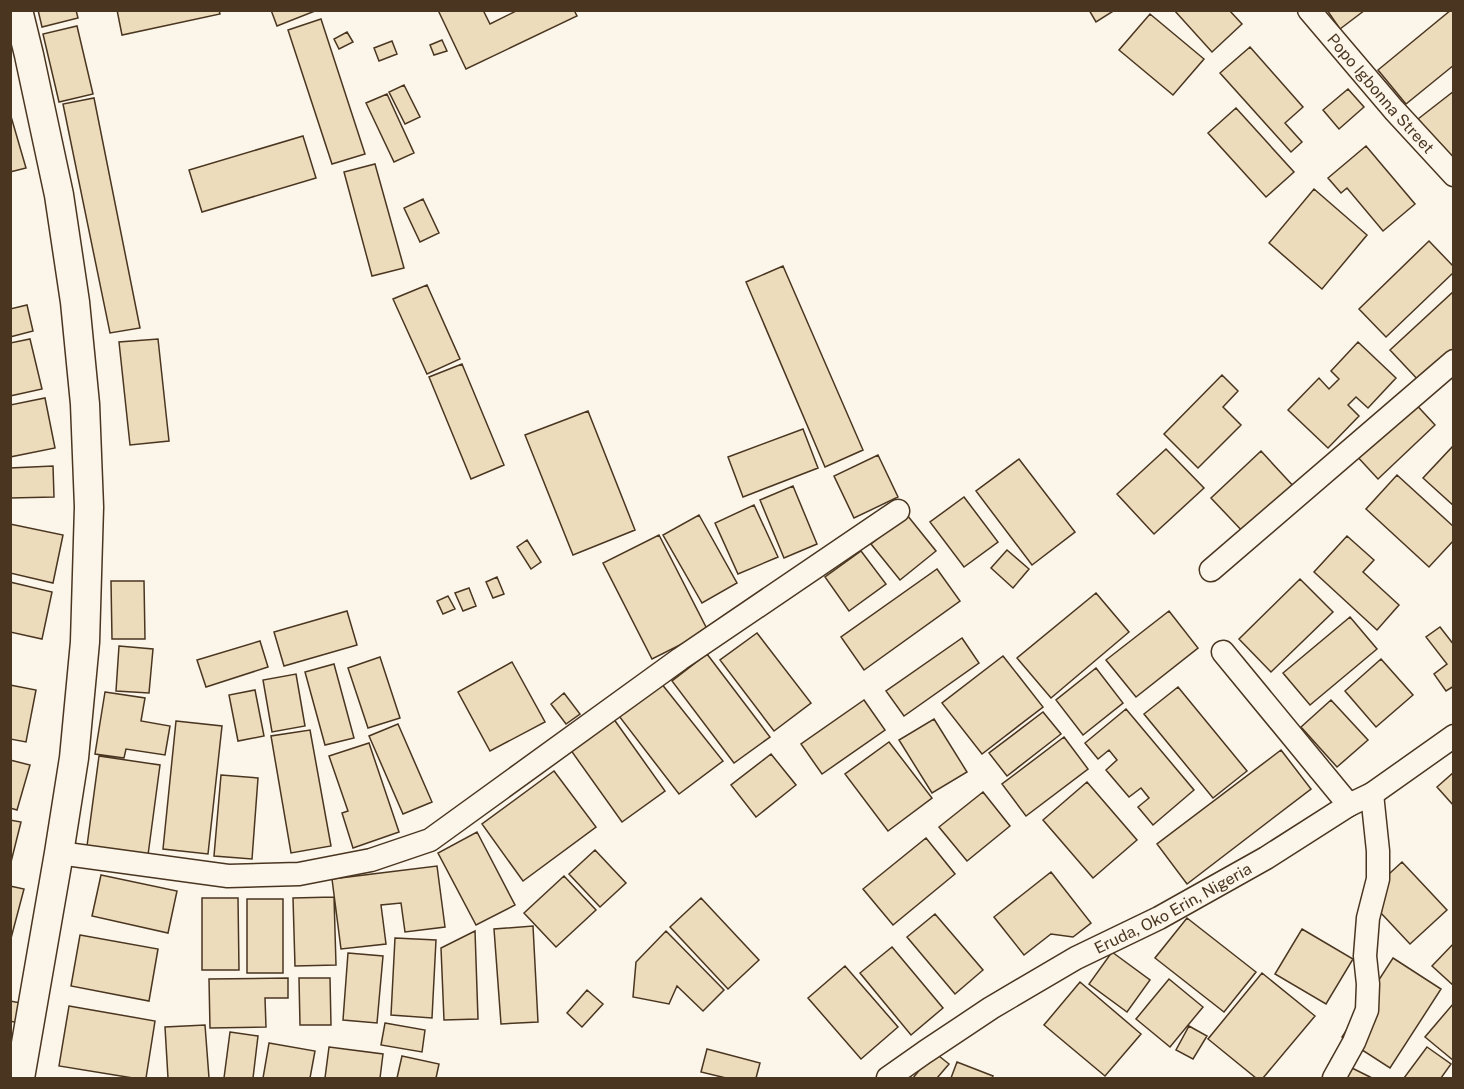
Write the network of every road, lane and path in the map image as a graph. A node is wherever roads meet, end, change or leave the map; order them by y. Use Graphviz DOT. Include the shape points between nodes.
graph roads {
  1 [pos="18,10"];
  2 [pos="1309,10"];
  3 [pos="1454,175"];
  4 [pos="1454,360"];
  5 [pos="897,511"];
  6 [pos="1211,570"];
  7 [pos="1223,652"];
  8 [pos="1454,735"];
  9 [pos="1372,794"];
  10 [pos="1349,805"];
  11 [pos="59,853"];
  12 [pos="20,1078"];
  13 [pos="888,1078"];
  14 [pos="1334,1078"];
  1 -- 11 [label="street" via="59,195 85,404 89,507 85,642 74,758"];
  2 -- 3 [label="street, Popo Igbonna Street"];
  4 -- 6 [label="street"];
  5 -- 11 [label="street" via="680,659 430,840 371,860 299,874 228,876"];
  7 -- 10 [label="street"];
  8 -- 9 [label="street, Eruda, Oko Erin, Nigeria"];
  9 -- 10 [label="street, Eruda, Oko Erin, Nigeria"];
  9 -- 14 [label="street" via="1378,879 1368,918 1367,1010"];
  10 -- 13 [label="street, Eruda, Oko Erin, Nigeria" via="1266,858 1159,918 1076,958 991,1008"];
  11 -- 12 [label="street"];
}
